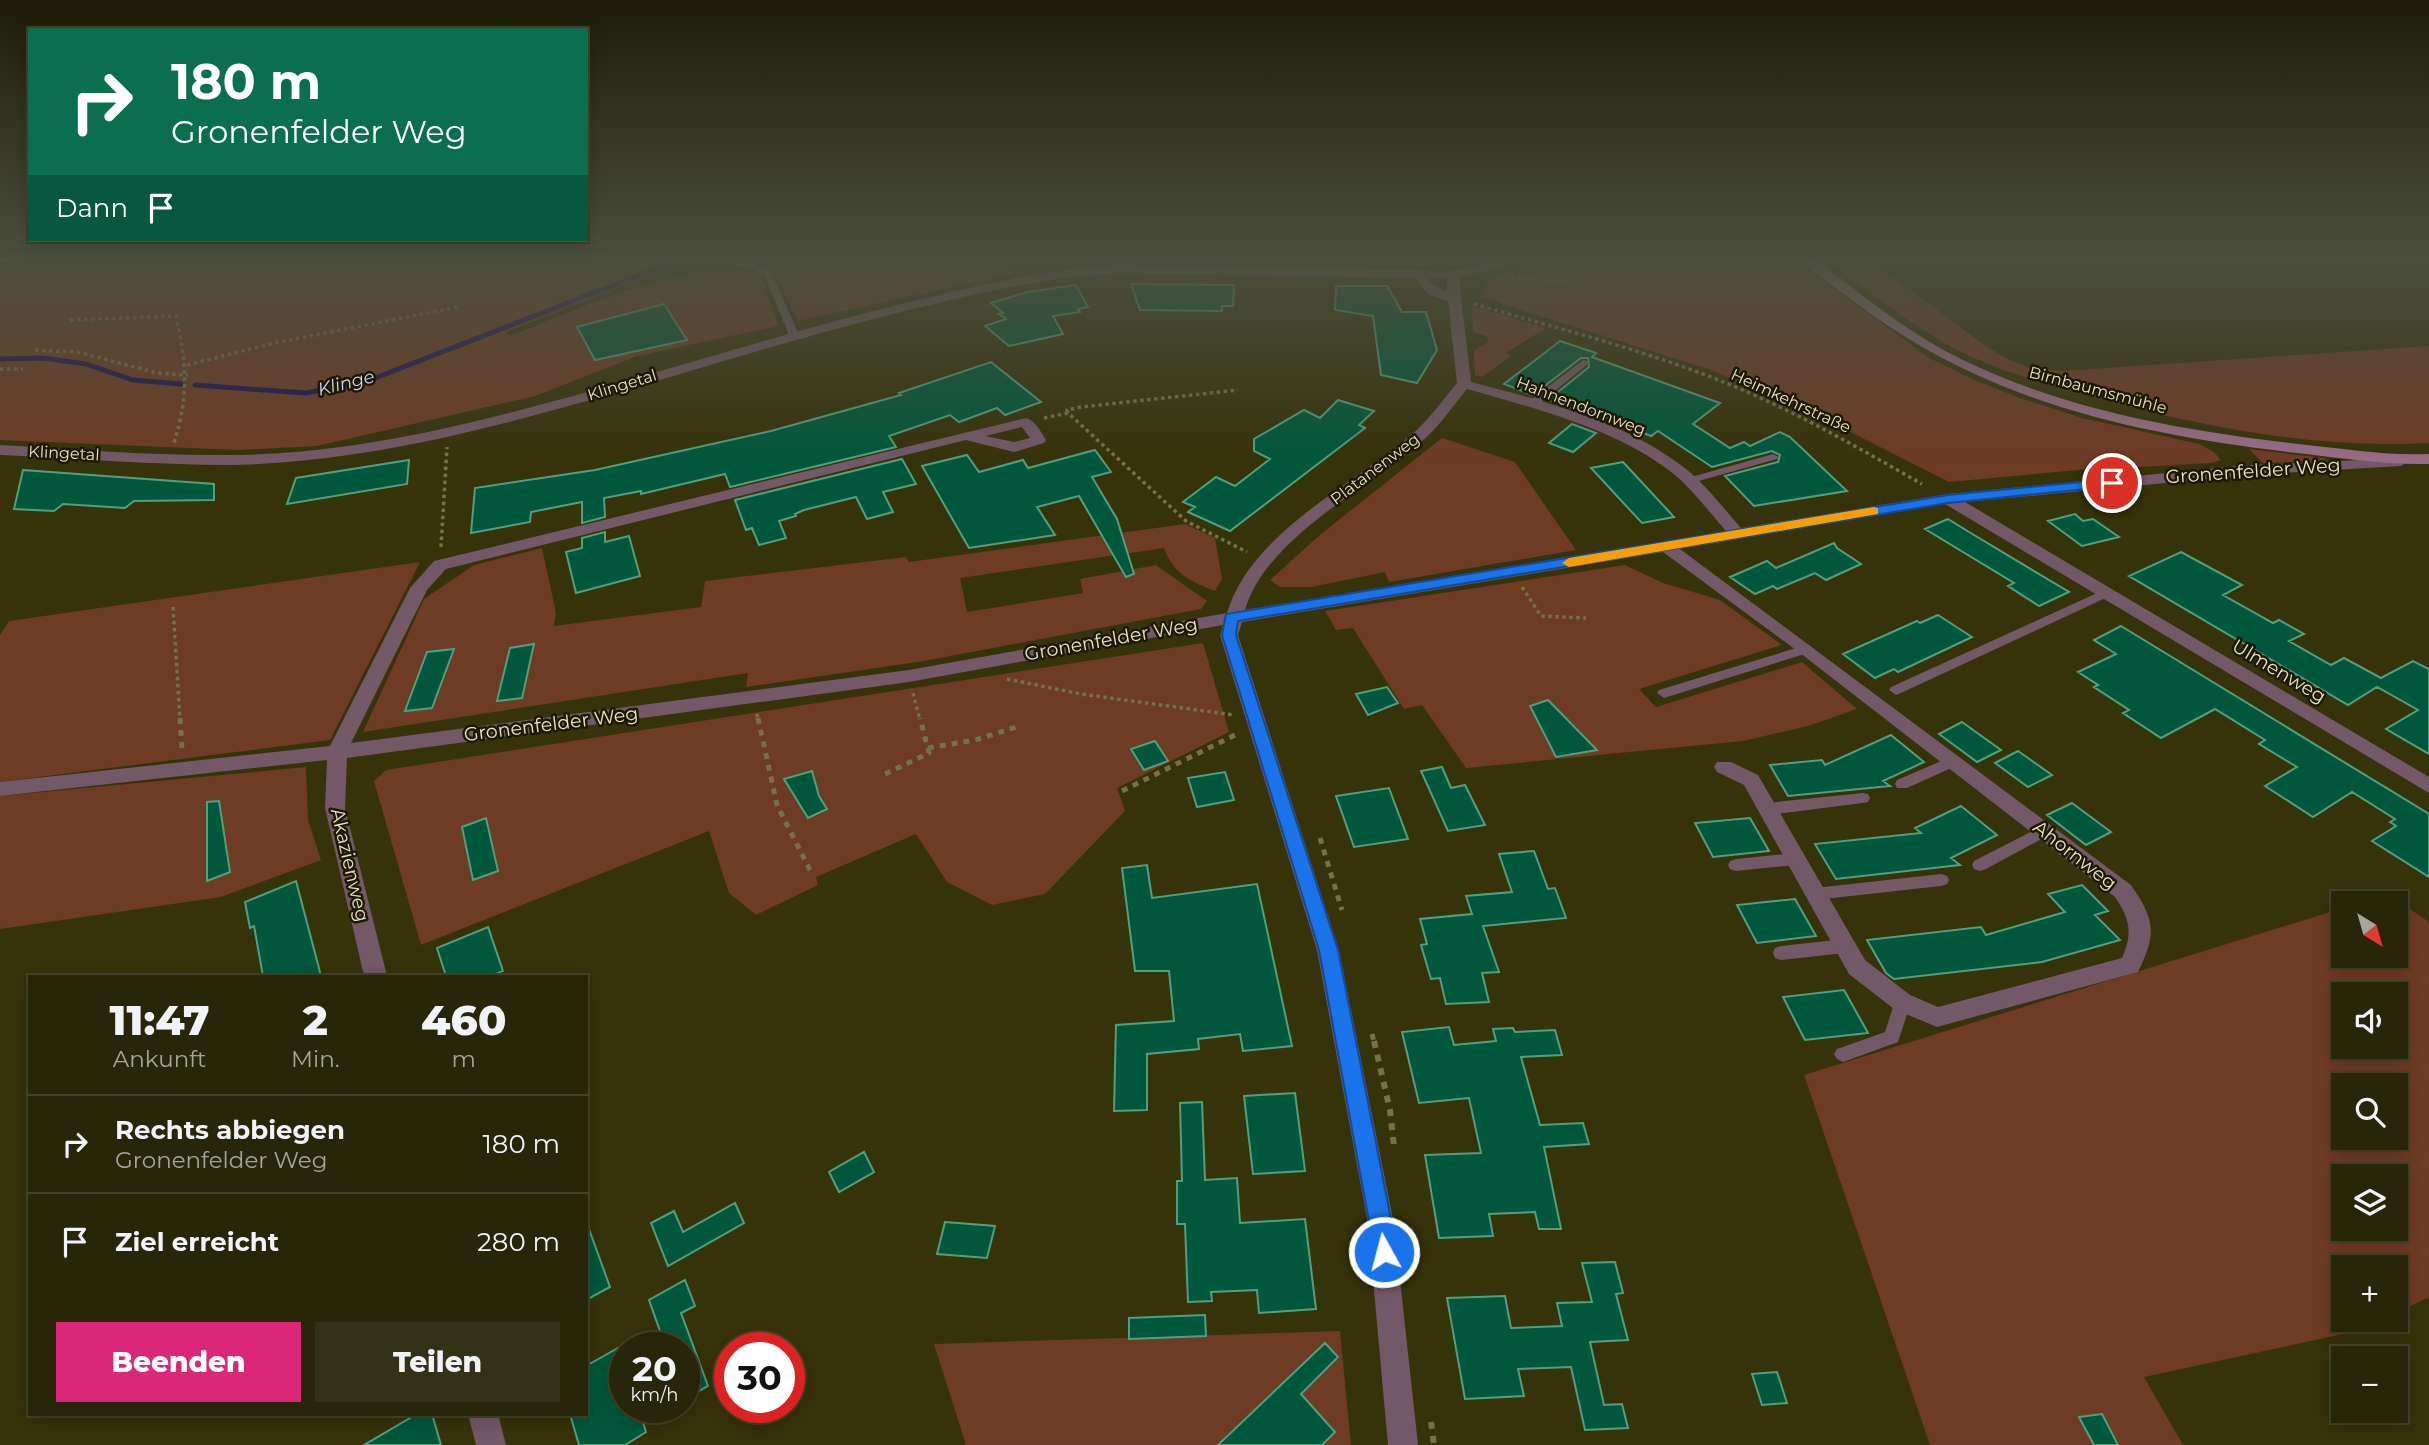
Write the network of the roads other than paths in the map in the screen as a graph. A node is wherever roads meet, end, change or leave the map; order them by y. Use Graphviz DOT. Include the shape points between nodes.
graph roads {
  1 [pos="790,324"];
  2 [pos="837,324"];
  3 [pos="1458,324"];
  4 [pos="1895,324"];
  5 [pos="794,335"];
  6 [pos="1583,363"];
  7 [pos="1464,384"];
  8 [pos="1532,404"];
  9 [pos="1026,422"];
  10 [pos="0,450"];
  11 [pos="1773,457"];
  12 [pos="2424,459"];
  13 [pos="1688,481"];
  14 [pos="1948,499"];
  15 [pos="1737,534"];
  16 [pos="1666,546"];
  17 [pos="2108,592"];
  18 [pos="1232,618"];
  19 [pos="1806,649"];
  20 [pos="1896,690"];
  21 [pos="1664,693"];
  22 [pos="338,752"];
  23 [pos="1953,761"];
  24 [pos="1724,767"];
  25 [pos="1902,785"];
  26 [pos="2429,786"];
  27 [pos="0,789"];
  28 [pos="1863,798"];
  29 [pos="1767,809"];
  30 [pos="2044,831"];
  31 [pos="1796,859"];
  32 [pos="1736,865"];
  33 [pos="1980,865"];
  34 [pos="1941,880"];
  35 [pos="1815,894"];
  36 [pos="1845,946"];
  37 [pos="1781,953"];
  38 [pos="376,975"];
  39 [pos="1902,1002"];
  40 [pos="1843,1054"];
  41 [pos="484,1416"];
  42 [pos="491,1445"];
  43 [pos="1403,1445"];
  1 -- 5 [label="lane"];
  2 -- 5 [label="street, Klingetal"];
  3 -- 7 [label="street"];
  4 -- 12 [label="main road, Birnbaumsmühle" via="1944,356 2103,413 2224,438"];
  5 -- 10 [label="street, Klingetal" via="448,432 290,457 229,460"];
  6 -- 8 [label="lane"];
  7 -- 8 [label="street, Hahnendornweg"];
  7 -- 18 [label="street, Platanenweg" via="1419,437 1327,505 1264,561 1243,589"];
  8 -- 13 [label="street, Hahnendornweg" via="1633,443 1677,469"];
  9 -- 22 [label="street" via="440,565 419,588"];
  11 -- 13 [label="lane"];
  12 -- 14 [label="street, Gronenfelder Weg" via="2249,470"];
  13 -- 15 [label="street, Hahnendornweg"];
  14 -- 15 [label="street, Gronenfelder Weg"];
  14 -- 17 [label="street, Ulmenweg"];
  15 -- 16 [label="street, Gronenfelder Weg"];
  16 -- 18 [label="street, Gronenfelder Weg"];
  16 -- 19 [label="street, Ahornweg"];
  17 -- 20 [label="lane"];
  17 -- 26 [label="street, Ulmenweg"];
  18 -- 22 [label="street, Gronenfelder Weg" via="909,676"];
  18 -- 43 [label="street" via="1229,635 1328,950 1381,1224"];
  19 -- 21 [label="lane"];
  19 -- 23 [label="street, Ahornweg"];
  22 -- 27 [label="street, Gronenfelder Weg"];
  22 -- 38 [label="street, Akazienweg" via="335,808"];
  23 -- 25 [label="lane"];
  23 -- 30 [label="street, Ahornweg"];
  24 -- 29 [label="street, Ahornweg" via="1751,780"];
  28 -- 29 [label="lane"];
  29 -- 31 [label="street, Ahornweg"];
  30 -- 33 [label="lane"];
  30 -- 39 [label="street, Ahornweg" via="2123,891 2138,914 2143,936 2130,965 1937,1017"];
  31 -- 32 [label="lane"];
  31 -- 35 [label="street, Ahornweg"];
  34 -- 35 [label="lane"];
  35 -- 36 [label="street, Ahornweg"];
  36 -- 37 [label="lane"];
  36 -- 39 [label="street, Ahornweg" via="1857,967"];
  39 -- 40 [label="lane" via="1892,1037"];
  41 -- 42 [label="street"];
}
